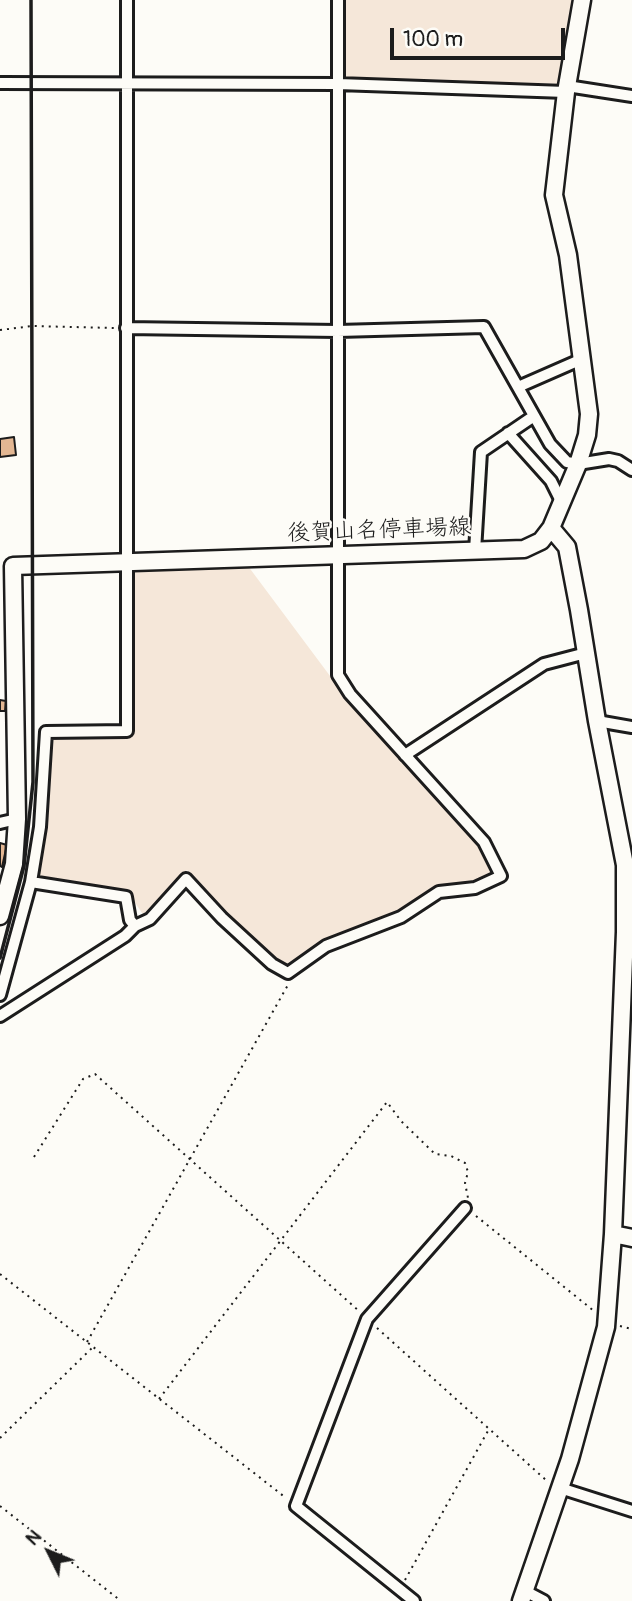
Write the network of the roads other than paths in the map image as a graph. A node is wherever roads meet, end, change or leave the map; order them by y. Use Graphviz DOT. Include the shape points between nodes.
graph roads {
  1 [pos="127,0"];
  2 [pos="338,0"];
  3 [pos="582,0"];
  4 [pos="127,81"];
  5 [pos="0,83"];
  6 [pos="338,83"];
  7 [pos="567,89"];
  8 [pos="632,96"];
  9 [pos="126,328"];
  10 [pos="338,331"];
  11 [pos="582,359"];
  12 [pos="518,387"];
  13 [pos="534,416"];
  14 [pos="508,433"];
  15 [pos="578,464"];
  16 [pos="632,470"];
  17 [pos="562,503"];
  18 [pos="551,528"];
  19 [pos="475,551"];
  20 [pos="339,556"];
  21 [pos="128,561"];
  22 [pos="7,566"];
  23 [pos="586,653"];
  24 [pos="597,721"];
  25 [pos="632,727"];
  26 [pos="405,755"];
  27 [pos="17,819"];
  28 [pos="0,823"];
  29 [pos="31,882"];
  30 [pos="0,916"];
  31 [pos="135,926"];
  32 [pos="0,995"];
  33 [pos="0,1016"];
  34 [pos="626,1045"];
  35 [pos="466,1208"];
  36 [pos="613,1234"];
  37 [pos="632,1238"];
  38 [pos="560,1490"];
  39 [pos="632,1511"];
  40 [pos="523,1596"];
  41 [pos="414,1601"];
  42 [pos="544,1601"];
  1 -- 4 [label="street"];
  2 -- 6 [label="street"];
  3 -- 7 [label="main road"];
  4 -- 5 [label="street"];
  4 -- 6 [label="street"];
  4 -- 9 [label="street"];
  6 -- 7 [label="street"];
  6 -- 10 [label="street"];
  7 -- 8 [label="street"];
  7 -- 11 [label="main road" via="554,195 568,255"];
  9 -- 10 [label="street"];
  9 -- 21 [label="street"];
  10 -- 12 [label="street" via="484,327"];
  10 -- 20 [label="street"];
  11 -- 12 [label="street"];
  11 -- 15 [label="main road" via="589,414"];
  12 -- 13 [label="street"];
  13 -- 14 [label="street"];
  13 -- 15 [label="street" via="550,444 567,462"];
  14 -- 17 [label="street" via="551,481"];
  14 -- 19 [label="street" via="481,452"];
  15 -- 16 [label="street" via="609,459"];
  15 -- 17 [label="main road"];
  17 -- 18 [label="main road"];
  18 -- 19 [label="main road, 後賀山名停車場線" via="533,546"];
  18 -- 23 [label="main road" via="567,547"];
  19 -- 20 [label="main road, 後賀山名停車場線"];
  20 -- 21 [label="main road, 後賀山名停車場線"];
  20 -- 26 [label="street" via="338,675"];
  21 -- 22 [label="main road, 後賀山名停車場線"];
  21 -- 29 [label="street" via="127,731 46,732"];
  22 -- 27 [label="main road, 後賀山名停車場線"];
  23 -- 24 [label="main road"];
  23 -- 26 [label="street" via="544,664"];
  24 -- 25 [label="street"];
  24 -- 34 [label="main road" via="625,865"];
  26 -- 31 [label="street" via="484,842 501,876 475,888 439,892 401,917 326,946 288,973 222,918 186,879 150,919"];
  27 -- 28 [label="street"];
  27 -- 30 [label="main road, 後賀山名停車場線" via="14,864"];
  29 -- 31 [label="street" via="127,897"];
  29 -- 32 [label="street"];
  31 -- 33 [label="street"];
  34 -- 36 [label="main road"];
  35 -- 41 [label="street" via="367,1319 296,1506"];
  36 -- 37 [label="main road"];
  36 -- 38 [label="main road" via="607,1321"];
  38 -- 39 [label="street"];
  38 -- 40 [label="main road"];
  40 -- 42 [label="street"];
}
